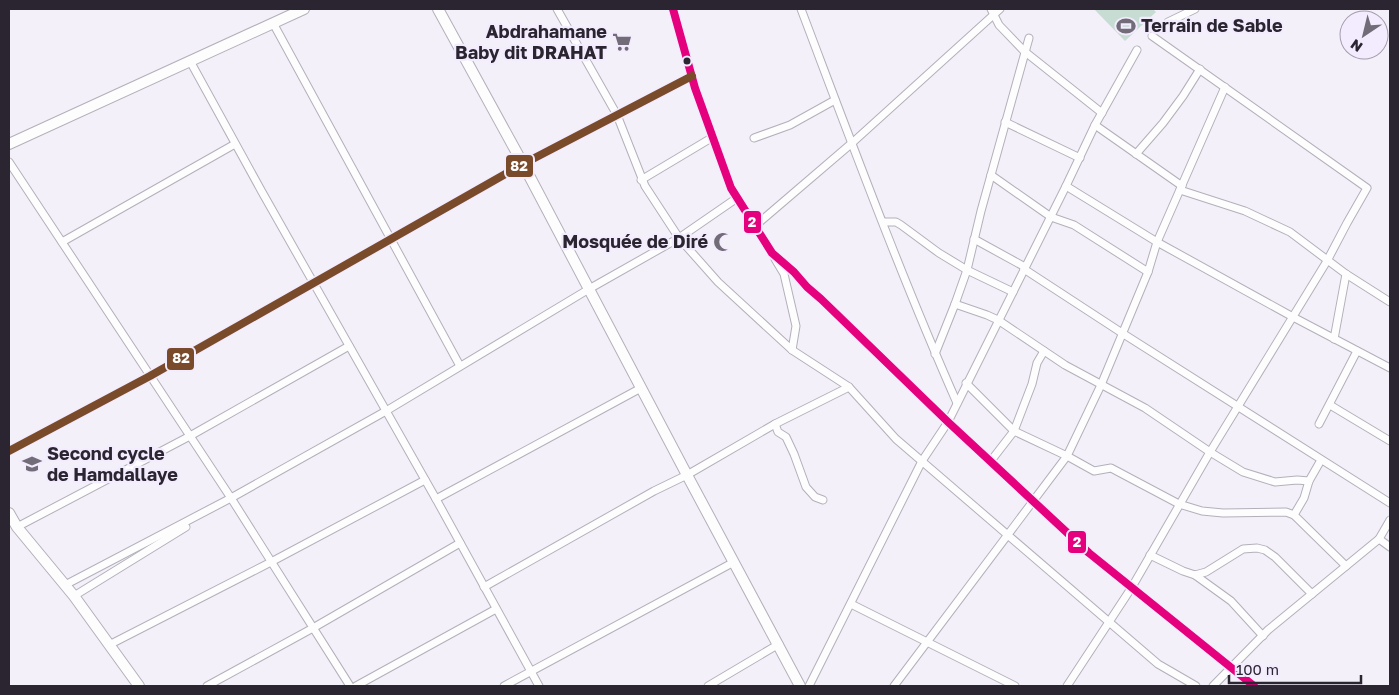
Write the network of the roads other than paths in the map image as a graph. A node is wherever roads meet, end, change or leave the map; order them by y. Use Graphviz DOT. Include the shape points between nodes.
graph roads {
  1 [pos="304,9"];
  2 [pos="438,9"];
  3 [pos="557,9"];
  4 [pos="673,9"];
  5 [pos="800,9"];
  6 [pos="1194,9"];
  7 [pos="995,10"];
  8 [pos="1168,22"];
  9 [pos="273,23"];
  10 [pos="1152,36"];
  11 [pos="1029,38"];
  12 [pos="1137,50"];
  13 [pos="1024,51"];
  14 [pos="190,60"];
  15 [pos="1200,69"];
  16 [pos="692,76"];
  17 [pos="1225,87"];
  18 [pos="835,100"];
  19 [pos="1102,113"];
  20 [pos="617,115"];
  21 [pos="1005,122"];
  22 [pos="1096,125"];
  23 [pos="713,137"];
  24 [pos="754,138"];
  25 [pos="852,142"];
  26 [pos="9,144"];
  27 [pos="236,144"];
  28 [pos="1136,154"];
  29 [pos="1080,158"];
  30 [pos="9,162"];
  31 [pos="523,164"];
  32 [pos="991,175"];
  33 [pos="642,180"];
  34 [pos="1066,186"];
  35 [pos="1181,188"];
  36 [pos="737,198"];
  37 [pos="1051,217"];
  38 [pos="883,222"];
  39 [pos="755,226"];
  40 [pos="679,238"];
  41 [pos="974,239"];
  42 [pos="390,240"];
  43 [pos="62,242"];
  44 [pos="1157,242"];
  45 [pos="772,253"];
  46 [pos="1327,261"];
  47 [pos="1024,268"];
  48 [pos="967,270"];
  49 [pos="1148,272"];
  50 [pos="1346,274"];
  51 [pos="313,283"];
  52 [pos="589,289"];
  53 [pos="1013,292"];
  54 [pos="1390,302"];
  55 [pos="955,304"];
  56 [pos="1293,317"];
  57 [pos="998,320"];
  58 [pos="1122,334"];
  59 [pos="1334,339"];
  60 [pos="349,346"];
  61 [pos="792,350"];
  62 [pos="1044,351"];
  63 [pos="1357,351"];
  64 [pos="935,354"];
  65 [pos="460,366"];
  66 [pos="1390,368"];
  67 [pos="150,376"];
  68 [pos="966,383"];
  69 [pos="1101,385"];
  70 [pos="849,387"];
  71 [pos="641,388"];
  72 [pos="957,402"];
  73 [pos="1330,405"];
  74 [pos="1237,407"];
  75 [pos="386,411"];
  76 [pos="948,422"];
  77 [pos="775,424"];
  78 [pos="1319,424"];
  79 [pos="1014,432"];
  80 [pos="190,436"];
  81 [pos="1390,441"];
  82 [pos="9,451"];
  83 [pos="1210,452"];
  84 [pos="1067,456"];
  85 [pos="1321,460"];
  86 [pos="922,461"];
  87 [pos="990,462"];
  88 [pos="686,475"];
  89 [pos="425,480"];
  90 [pos="1309,481"];
  91 [pos="231,498"];
  92 [pos="436,499"];
  93 [pos="824,500"];
  94 [pos="1032,501"];
  95 [pos="1390,503"];
  96 [pos="1179,504"];
  97 [pos="9,513"];
  98 [pos="1294,515"];
  99 [pos="1390,520"];
  100 [pos="17,527"];
  101 [pos="186,527"];
  102 [pos="1007,534"];
  103 [pos="1378,540"];
  104 [pos="460,543"];
  105 [pos="1390,547"];
  106 [pos="1150,556"];
  107 [pos="272,562"];
  108 [pos="734,562"];
  109 [pos="1346,566"];
  110 [pos="1195,575"];
  111 [pos="65,585"];
  112 [pos="484,587"];
  113 [pos="1132,587"];
  114 [pos="1312,594"];
  115 [pos="74,596"];
  116 [pos="851,604"];
  117 [pos="496,609"];
  118 [pos="1110,622"];
  119 [pos="313,628"];
  120 [pos="1263,636"];
  121 [pos="928,642"];
  122 [pos="109,644"];
  123 [pos="779,644"];
  124 [pos="1231,668"];
  125 [pos="530,672"];
  126 [pos="139,686"];
  127 [pos="207,686"];
  128 [pos="350,686"];
  129 [pos="356,686"];
  130 [pos="504,686"];
  131 [pos="538,686"];
  132 [pos="708,686"];
  133 [pos="800,686"];
  134 [pos="809,686"];
  135 [pos="894,686"];
  136 [pos="1015,686"];
  137 [pos="1067,686"];
  138 [pos="1196,686"];
  139 [pos="1213,686"];
  140 [pos="1254,686"];
  1 -- 9 [label="main road"];
  2 -- 31 [label="main road"];
  3 -- 20 [label="street"];
  4 -- 16 [label="street"];
  5 -- 18 [label="street"];
  6 -- 8 [label="street"];
  7 -- 13 [label="street" via="999,25"];
  7 -- 25 [label="street"];
  9 -- 14 [label="main road"];
  9 -- 42 [label="street"];
  10 -- 15 [label="street"];
  11 -- 13 [label="street"];
  12 -- 19 [label="street"];
  13 -- 19 [label="street"];
  13 -- 21 [label="street"];
  14 -- 26 [label="main road"];
  14 -- 27 [label="street"];
  15 -- 17 [label="street"];
  15 -- 28 [label="street" via="1164,122"];
  16 -- 20 [label="street"];
  16 -- 23 [label="street"];
  17 -- 35 [label="street"];
  17 -- 46 [label="street" via="1367,188"];
  18 -- 24 [label="street" via="790,125"];
  18 -- 25 [label="street"];
  19 -- 22 [label="street"];
  20 -- 31 [label="street"];
  20 -- 33 [label="street"];
  21 -- 29 [label="street"];
  21 -- 32 [label="street"];
  22 -- 28 [label="street"];
  22 -- 29 [label="street"];
  23 -- 33 [label="street"];
  23 -- 36 [label="street"];
  25 -- 38 [label="street"];
  25 -- 39 [label="street"];
  27 -- 43 [label="street"];
  27 -- 51 [label="street"];
  28 -- 35 [label="street"];
  29 -- 34 [label="street"];
  30 -- 43 [label="street"];
  31 -- 42 [label="street"];
  31 -- 52 [label="main road"];
  32 -- 37 [label="street"];
  32 -- 41 [label="street"];
  33 -- 40 [label="street"];
  34 -- 37 [label="street"];
  34 -- 44 [label="street"];
  35 -- 44 [label="street"];
  35 -- 46 [label="street" via="1271,222 1290,232"];
  36 -- 39 [label="street"];
  36 -- 40 [label="street"];
  37 -- 47 [label="street"];
  37 -- 49 [label="street" via="1074,225"];
  38 -- 48 [label="street" via="901,224"];
  38 -- 64 [label="street"];
  39 -- 45 [label="street"];
  40 -- 52 [label="street"];
  40 -- 61 [label="street" via="718,282"];
  41 -- 47 [label="street"];
  41 -- 48 [label="street"];
  42 -- 51 [label="street"];
  42 -- 65 [label="street"];
  43 -- 67 [label="street"];
  44 -- 49 [label="street"];
  44 -- 56 [label="street"];
  45 -- 61 [label="street" via="784,274 796,326"];
  45 -- 76 [label="street"];
  46 -- 50 [label="street"];
  46 -- 56 [label="street"];
  47 -- 53 [label="street"];
  47 -- 58 [label="street"];
  48 -- 53 [label="street"];
  48 -- 55 [label="street"];
  49 -- 58 [label="street"];
  50 -- 54 [label="street"];
  50 -- 59 [label="street"];
  51 -- 60 [label="street"];
  51 -- 67 [label="street"];
  52 -- 65 [label="street"];
  52 -- 71 [label="main road"];
  53 -- 57 [label="street"];
  55 -- 57 [label="street"];
  55 -- 64 [label="street"];
  56 -- 59 [label="street"];
  56 -- 74 [label="street"];
  57 -- 62 [label="street"];
  57 -- 68 [label="street"];
  58 -- 69 [label="street"];
  58 -- 74 [label="street"];
  59 -- 63 [label="street"];
  60 -- 75 [label="street"];
  60 -- 80 [label="street"];
  61 -- 70 [label="street"];
  62 -- 69 [label="street"];
  62 -- 79 [label="street" via="1037,362"];
  63 -- 66 [label="street"];
  63 -- 73 [label="street"];
  64 -- 72 [label="street"];
  65 -- 75 [label="street"];
  67 -- 80 [label="street"];
  67 -- 82 [label="street"];
  68 -- 72 [label="street"];
  68 -- 79 [label="street"];
  69 -- 83 [label="street" via="1145,408"];
  69 -- 84 [label="street"];
  70 -- 77 [label="street"];
  70 -- 86 [label="street" via="896,439"];
  71 -- 88 [label="main road"];
  71 -- 92 [label="street"];
  72 -- 76 [label="street"];
  73 -- 78 [label="street"];
  73 -- 81 [label="street"];
  74 -- 83 [label="street"];
  74 -- 85 [label="street"];
  75 -- 89 [label="street"];
  75 -- 91 [label="street"];
  76 -- 86 [label="street"];
  76 -- 87 [label="street"];
  77 -- 88 [label="street"];
  77 -- 93 [label="street" via="778,432 786,437 806,487 815,497"];
  79 -- 84 [label="street"];
  79 -- 87 [label="street"];
  80 -- 91 [label="street"];
  80 -- 100 [label="street"];
  83 -- 90 [label="street" via="1242,472 1275,482"];
  83 -- 96 [label="street"];
  84 -- 94 [label="street"];
  84 -- 96 [label="street" via="1094,471 1111,468"];
  85 -- 90 [label="street"];
  85 -- 95 [label="street"];
  86 -- 102 [label="street"];
  86 -- 116 [label="street"];
  87 -- 94 [label="street"];
  88 -- 108 [label="main road"];
  88 -- 112 [label="street"];
  89 -- 92 [label="street"];
  89 -- 107 [label="street"];
  90 -- 98 [label="street"];
  91 -- 107 [label="street"];
  91 -- 111 [label="street"];
  92 -- 104 [label="street"];
  94 -- 102 [label="street"];
  94 -- 113 [label="street"];
  96 -- 98 [label="street" via="1202,511 1286,512"];
  96 -- 106 [label="street"];
  97 -- 100 [label="main road"];
  98 -- 109 [label="street"];
  99 -- 103 [label="street"];
  100 -- 111 [label="main road"];
  101 -- 115 [label="street"];
  102 -- 118 [label="street"];
  102 -- 121 [label="street"];
  103 -- 105 [label="street"];
  103 -- 109 [label="street"];
  104 -- 112 [label="street"];
  104 -- 119 [label="street"];
  106 -- 110 [label="street"];
  106 -- 113 [label="street"];
  107 -- 119 [label="street"];
  107 -- 122 [label="street"];
  108 -- 123 [label="main road"];
  108 -- 125 [label="street"];
  109 -- 114 [label="street"];
  110 -- 114 [label="street" via="1206,572 1243,549 1257,548 1275,558"];
  110 -- 120 [label="street" via="1231,601"];
  111 -- 115 [label="main road"];
  112 -- 117 [label="street"];
  113 -- 118 [label="street"];
  113 -- 124 [label="street"];
  114 -- 120 [label="street"];
  115 -- 122 [label="main road"];
  116 -- 121 [label="street"];
  116 -- 134 [label="street"];
  117 -- 125 [label="street"];
  117 -- 129 [label="street"];
  118 -- 137 [label="street"];
  118 -- 138 [label="street" via="1158,664"];
  119 -- 127 [label="street"];
  119 -- 128 [label="street"];
  120 -- 124 [label="street"];
  121 -- 135 [label="street"];
  121 -- 136 [label="street"];
  122 -- 126 [label="main road"];
  123 -- 132 [label="street"];
  123 -- 133 [label="main road"];
  124 -- 139 [label="street"];
  124 -- 140 [label="street"];
  125 -- 130 [label="street"];
  125 -- 131 [label="street"];
}
